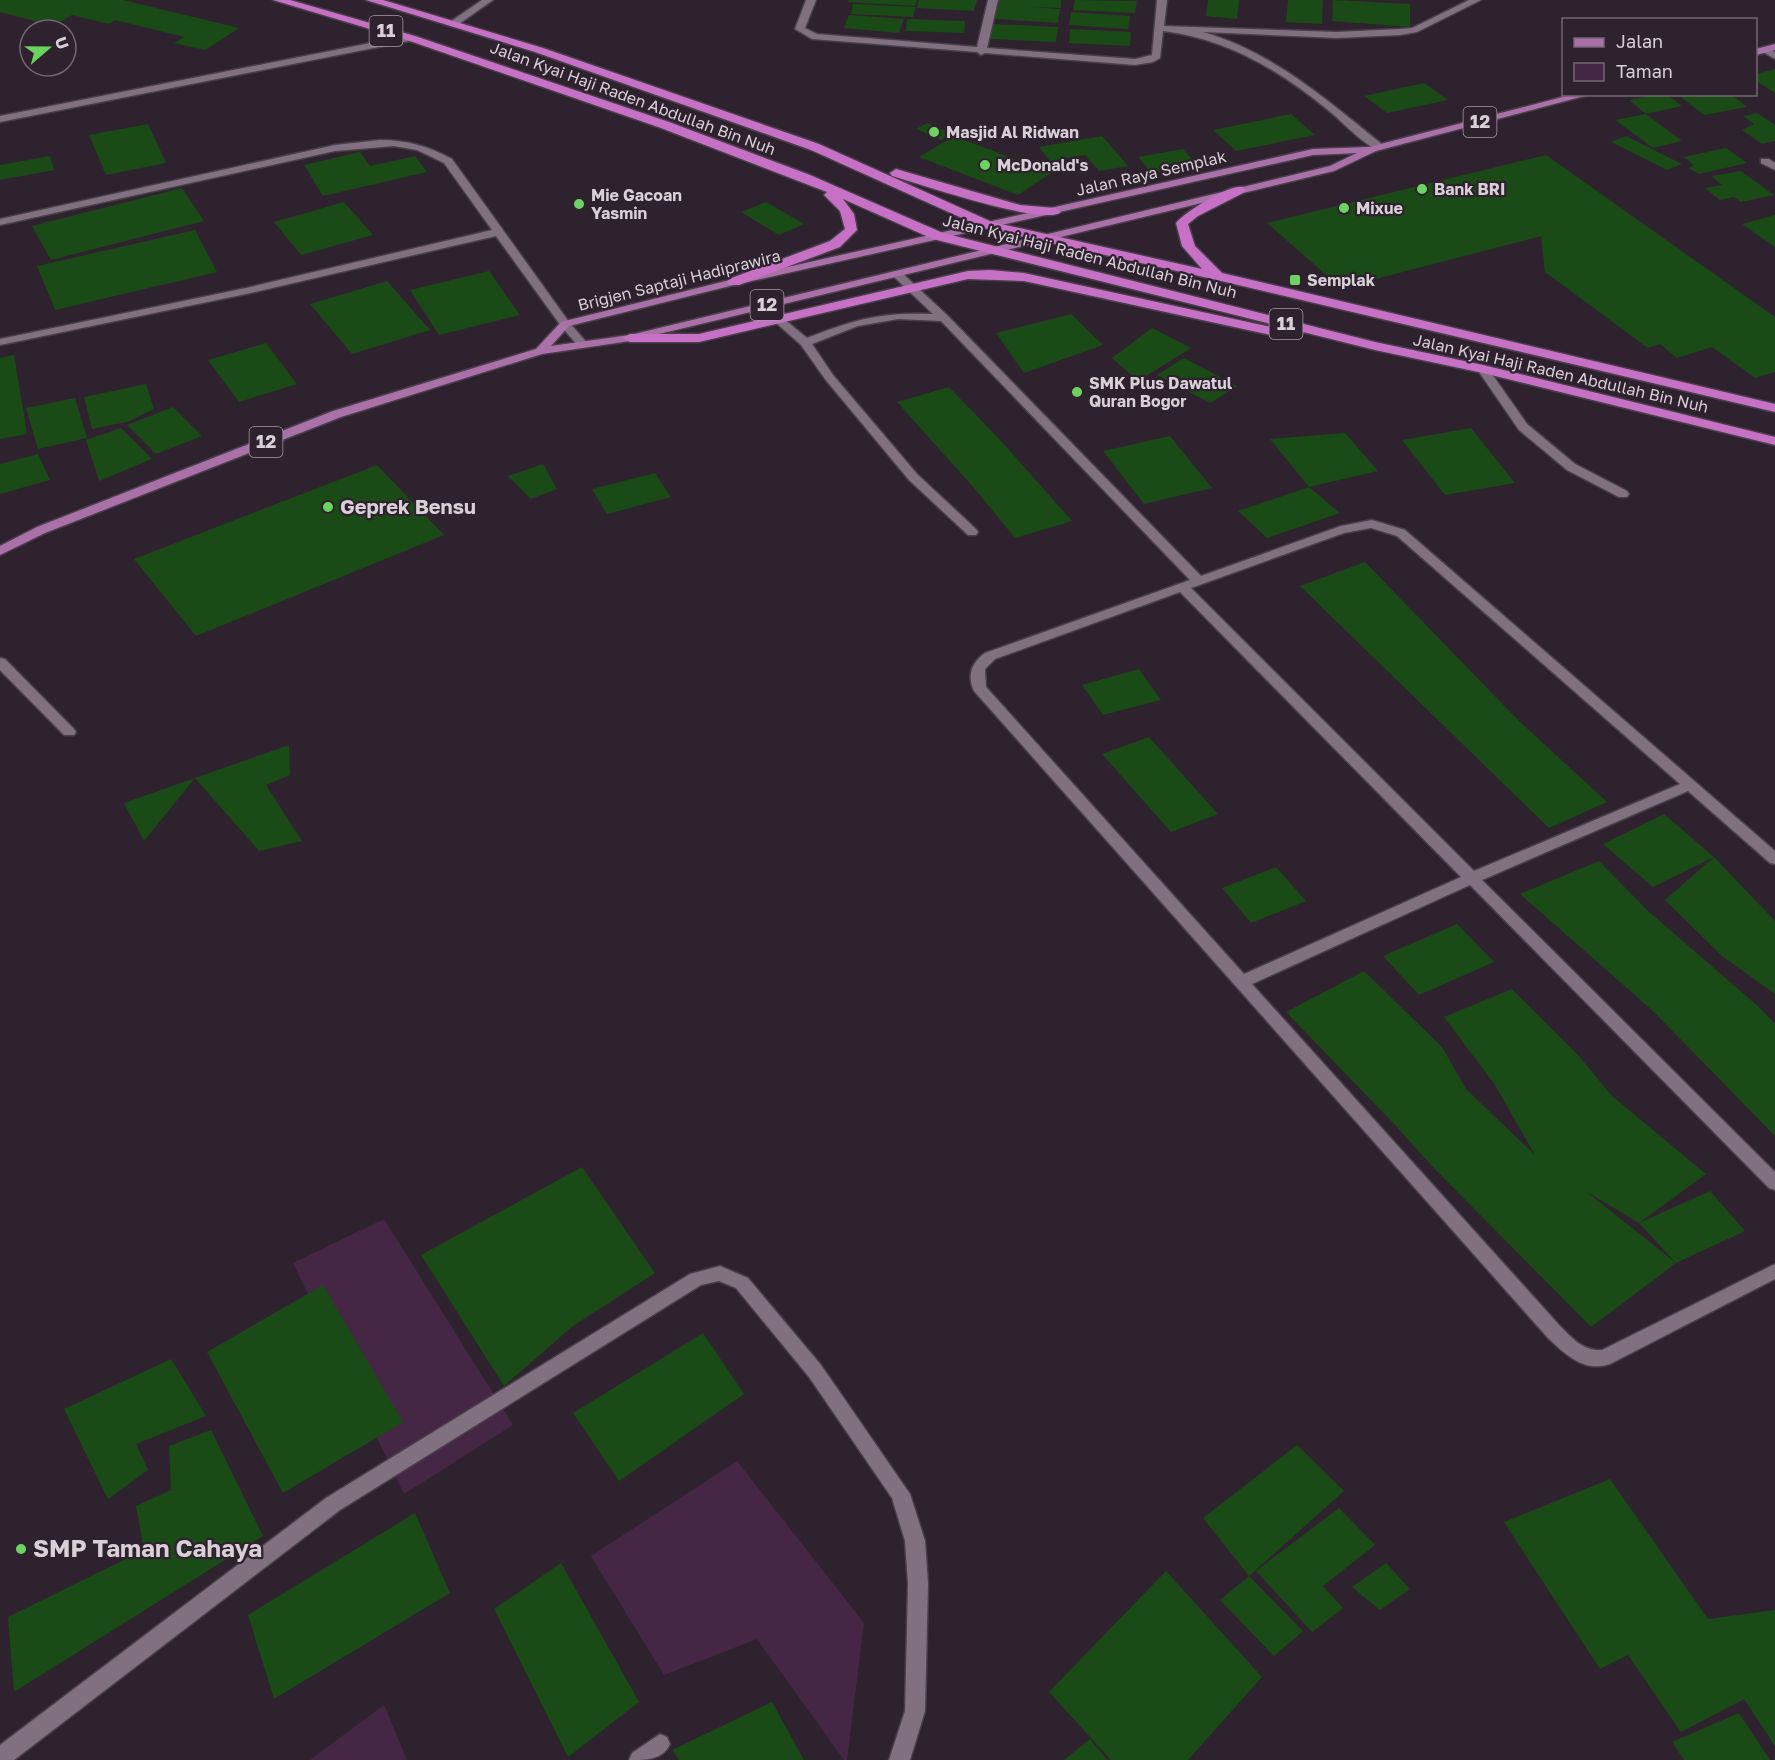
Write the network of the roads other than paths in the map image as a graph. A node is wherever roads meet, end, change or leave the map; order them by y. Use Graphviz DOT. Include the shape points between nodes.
graph roads {
  1 [pos="278,0"];
  2 [pos="371,0"];
  3 [pos="488,0"];
  4 [pos="811,0"];
  5 [pos="993,0"];
  6 [pos="1162,0"];
  7 [pos="1476,0"];
  8 [pos="453,24"];
  9 [pos="1158,28"];
  10 [pos="1186,29"];
  11 [pos="411,38"];
  12 [pos="1770,48"];
  13 [pos="981,52"];
  14 [pos="1775,56"];
  15 [pos="1579,96"];
  16 [pos="0,119"];
  17 [pos="815,147"];
  18 [pos="1376,148"];
  19 [pos="1765,161"];
  20 [pos="1775,167"];
  21 [pos="806,178"];
  22 [pos="1239,190"];
  23 [pos="1055,212"];
  24 [pos="0,222"];
  25 [pos="988,225"];
  26 [pos="499,232"];
  27 [pos="938,236"];
  28 [pos="1042,237"];
  29 [pos="993,249"];
  30 [pos="897,274"];
  31 [pos="1217,276"];
  32 [pos="734,282"];
  33 [pos="912,287"];
  34 [pos="944,318"];
  35 [pos="780,321"];
  36 [pos="565,324"];
  37 [pos="630,338"];
  38 [pos="0,342"];
  39 [pos="805,343"];
  40 [pos="583,345"];
  41 [pos="1375,346"];
  42 [pos="540,351"];
  43 [pos="1483,369"];
  44 [pos="1775,408"];
  45 [pos="1775,441"];
  46 [pos="1623,494"];
  47 [pos="972,532"];
  48 [pos="0,551"];
  49 [pos="1199,581"];
  50 [pos="1182,587"];
  51 [pos="0,662"];
  52 [pos="69,732"];
  53 [pos="1690,785"];
  54 [pos="1775,859"];
  55 [pos="1472,878"];
  56 [pos="1241,982"];
  57 [pos="1775,1184"];
  58 [pos="1775,1271"];
  59 [pos="660,1744"];
  60 [pos="0,1758"];
  61 [pos="639,1760"];
  62 [pos="898,1760"];
  1 -- 11 [label="highway, Jalan Kyai Haji Raden Abdullah Bin Nuh / 11"];
  2 -- 8 [label="highway, Jalan Kyai Haji Raden Abdullah Bin Nuh / 11"];
  3 -- 8 [label="street"];
  4 -- 13 [label="street" via="800,29 815,37"];
  5 -- 13 [label="street"];
  6 -- 9 [label="street"];
  7 -- 10 [label="street" via="1414,30 1400,32 1337,35"];
  8 -- 17 [label="highway, Jalan Kyai Haji Raden Abdullah Bin Nuh / 11" via="539,50"];
  9 -- 10 [label="street"];
  9 -- 13 [label="street" via="1157,56 1150,60"];
  10 -- 18 [label="street" via="1233,45 1298,81"];
  11 -- 16 [label="street"];
  11 -- 21 [label="highway, Jalan Kyai Haji Raden Abdullah Bin Nuh / 11"];
  12 -- 14 [label="street"];
  15 -- 18 [label="main road, Jalan Raya Semplak / 12"];
  17 -- 23 [label="highway" via="1019,209"];
  17 -- 25 [label="highway, Jalan Kyai Haji Raden Abdullah Bin Nuh / 11"];
  18 -- 22 [label="main road, Jalan Raya Semplak / 12" via="1335,168"];
  18 -- 23 [label="main road, Jalan Raya Semplak / 12" via="1313,152"];
  19 -- 20 [label="street"];
  21 -- 27 [label="highway, Jalan Kyai Haji Raden Abdullah Bin Nuh / 11"];
  21 -- 32 [label="highway, 12" via="844,205 852,218 852,230 835,244"];
  22 -- 28 [label="main road, Jalan Raya Semplak / 12"];
  22 -- 31 [label="highway, 12" via="1182,223 1184,239 1195,256"];
  23 -- 25 [label="main road, Jalan Raya Semplak / 12"];
  24 -- 26 [label="street" via="335,148 389,142 412,143 448,161"];
  25 -- 27 [label="main road, Jalan Raya Semplak / 12"];
  25 -- 28 [label="highway, Jalan Kyai Haji Raden Abdullah Bin Nuh / 11"];
  26 -- 36 [label="street"];
  26 -- 38 [label="street" via="246,291"];
  27 -- 29 [label="highway, Jalan Kyai Haji Raden Abdullah Bin Nuh / 11"];
  27 -- 32 [label="main road, Brigjen Saptaji Hadiprawira / 12"];
  28 -- 29 [label="main road, Jalan Raya Semplak / 12"];
  28 -- 31 [label="highway, Jalan Kyai Haji Raden Abdullah Bin Nuh / 11"];
  29 -- 30 [label="main road, 12"];
  29 -- 41 [label="highway, Jalan Kyai Haji Raden Abdullah Bin Nuh / 11"];
  30 -- 33 [label="street"];
  30 -- 37 [label="main road, 12"];
  31 -- 44 [label="highway, Jalan Kyai Haji Raden Abdullah Bin Nuh / 11"];
  32 -- 36 [label="main road, Brigjen Saptaji Hadiprawira / 12"];
  33 -- 34 [label="street"];
  33 -- 35 [label="highway"];
  33 -- 41 [label="highway" via="968,275 1024,277 1266,331"];
  34 -- 39 [label="street" via="898,316 855,322"];
  34 -- 49 [label="street"];
  35 -- 37 [label="highway" via="699,338"];
  35 -- 39 [label="street"];
  36 -- 40 [label="street"];
  36 -- 42 [label="main road, Brigjen Saptaji Hadiprawira / 12"];
  37 -- 40 [label="main road, 12"];
  39 -- 47 [label="street" via="913,477"];
  40 -- 42 [label="main road, 12"];
  41 -- 43 [label="highway, Jalan Kyai Haji Raden Abdullah Bin Nuh / 11"];
  42 -- 48 [label="main road, 12" via="337,414 41,530"];
  43 -- 45 [label="highway, Jalan Kyai Haji Raden Abdullah Bin Nuh / 11"];
  43 -- 46 [label="street" via="1523,427 1571,467"];
  49 -- 50 [label="street"];
  49 -- 53 [label="street" via="1341,530 1372,524 1401,533"];
  50 -- 55 [label="street"];
  50 -- 56 [label="street" via="998,652 980,663 975,673 979,688"];
  51 -- 52 [label="street"];
  53 -- 54 [label="street"];
  53 -- 55 [label="street"];
  55 -- 56 [label="street"];
  55 -- 57 [label="street"];
  56 -- 58 [label="street" via="1577,1354 1590,1360 1604,1358"];
  59 -- 61 [label="street"];
  60 -- 62 [label="street" via="333,1504 696,1279 720,1274 742,1282 815,1371 900,1494 915,1541 918,1584 915,1711"];
}
